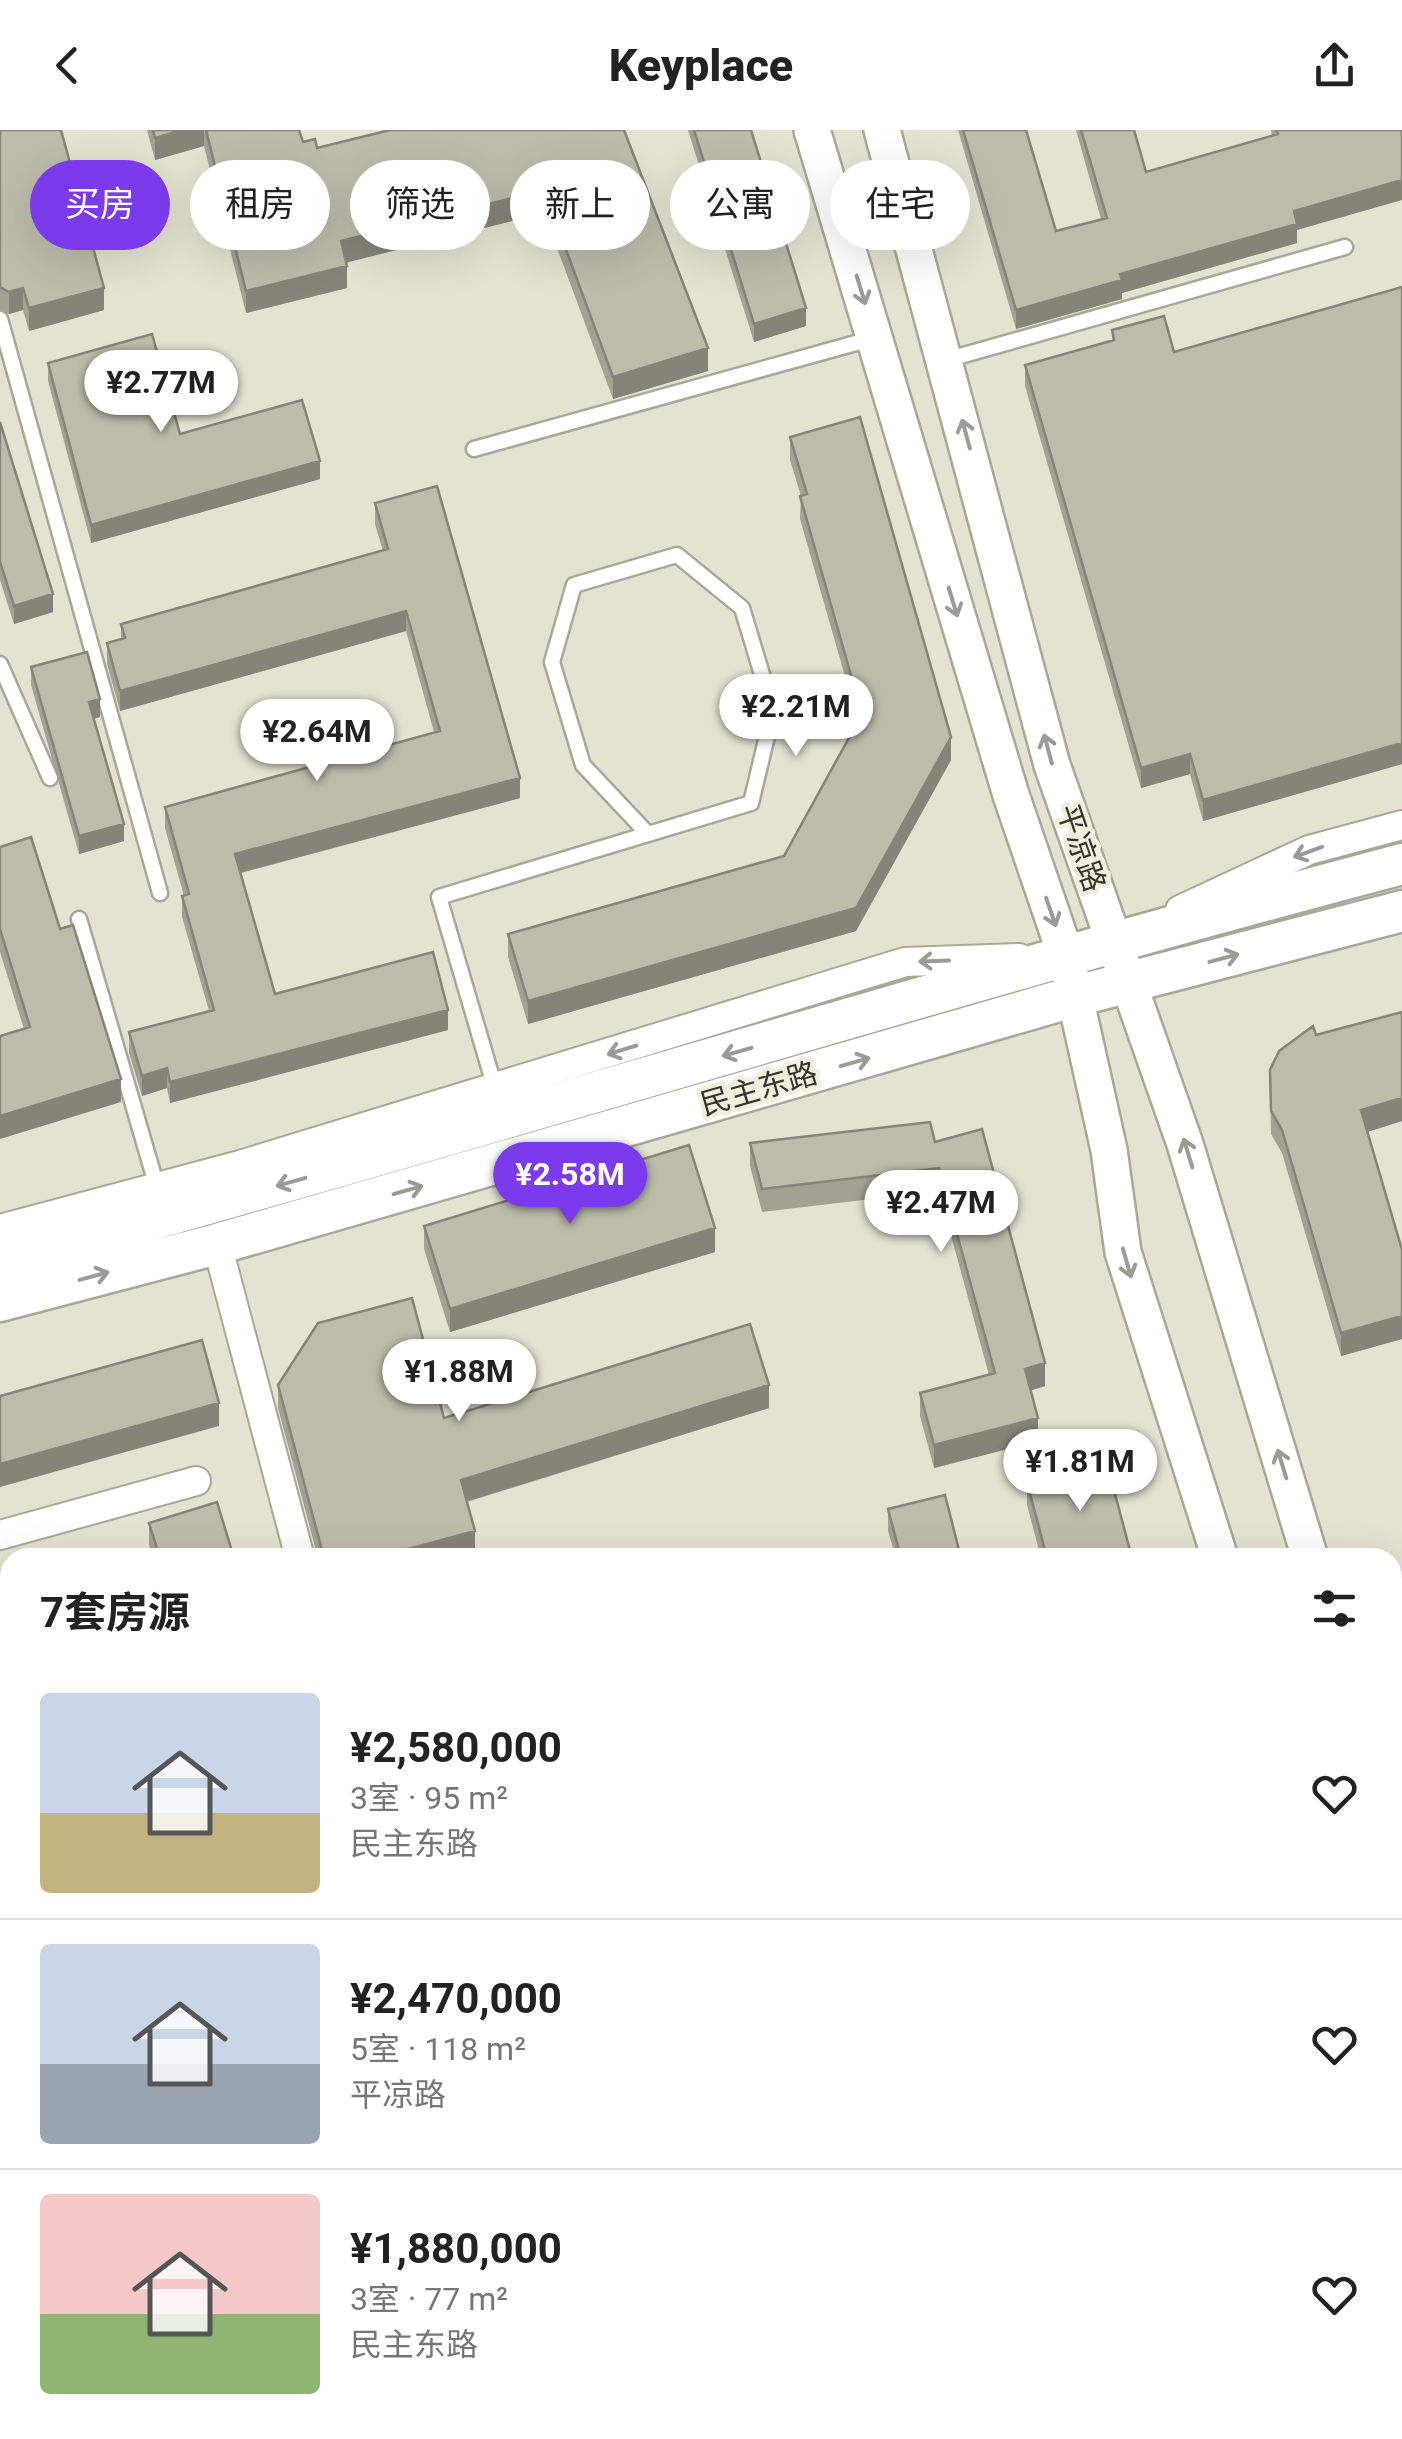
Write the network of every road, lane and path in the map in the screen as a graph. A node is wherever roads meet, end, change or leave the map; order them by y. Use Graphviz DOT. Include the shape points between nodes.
graph roads {
  1 [pos="812,130"];
  2 [pos="882,130"];
  3 [pos="1345,247"];
  4 [pos="0,319"];
  5 [pos="875,338"];
  6 [pos="946,360"];
  7 [pos="474,449"];
  8 [pos="0,664"];
  9 [pos="50,778"];
  10 [pos="1402,825"];
  11 [pos="648,834"];
  12 [pos="1402,864"];
  13 [pos="160,893"];
  14 [pos="1402,911"];
  15 [pos="79,919"];
  16 [pos="1114,940"];
  17 [pos="1066,956"];
  18 [pos="1130,982"];
  19 [pos="1076,996"];
  20 [pos="495,1089"];
  21 [pos="157,1187"];
  22 [pos="0,1228"];
  23 [pos="217,1244"];
  24 [pos="0,1262"];
  25 [pos="0,1300"];
  26 [pos="196,1481"];
  27 [pos="0,1535"];
  28 [pos="297,1548"];
  29 [pos="1217,1548"];
  30 [pos="1307,1548"];
  1 -- 5 [label="street, 平凉路, one-way"];
  2 -- 6 [label="street, 平凉路"];
  3 -- 6 [label="lane"];
  4 -- 13 [label="lane"];
  5 -- 7 [label="lane"];
  5 -- 17 [label="street, 平凉路, one-way" via="1011,795"];
  16 -- 6 [label="street, 平凉路, one-way" via="1052,765"];
  8 -- 9 [label="lane"];
  10 -- 16 [label="street, 民主东路, one-way" via="1309,850"];
  11 -- 11 [label="lane" via="751,803 773,711 742,608 677,555 574,585 552,662 583,764"];
  11 -- 20 [label="lane" via="439,897"];
  12 -- 16 [label="main road, 民主东路"];
  18 -- 14 [label="main road, 民主东路, one-way"];
  15 -- 21 [label="lane"];
  16 -- 17 [label="main road, 民主东路"];
  16 -- 18 [label="street, 平凉路"];
  17 -- 19 [label="street, 平凉路"];
  17 -- 20 [label="street, 民主东路, one-way" via="905,962"];
  17 -- 24 [label="main road, 民主东路, one-way"];
  18 -- 19 [label="main road, 民主东路"];
  30 -- 18 [label="street, 平凉路, one-way"];
  23 -- 19 [label="main road, 民主东路, one-way"];
  19 -- 29 [label="street, 平凉路, one-way" via="1123,1252"];
  20 -- 21 [label="street, 民主东路"];
  21 -- 22 [label="street, 民主东路"];
  25 -- 23 [label="main road, 民主东路, one-way"];
  23 -- 28 [label="street"];
  26 -- 27 [label="street"];
}
